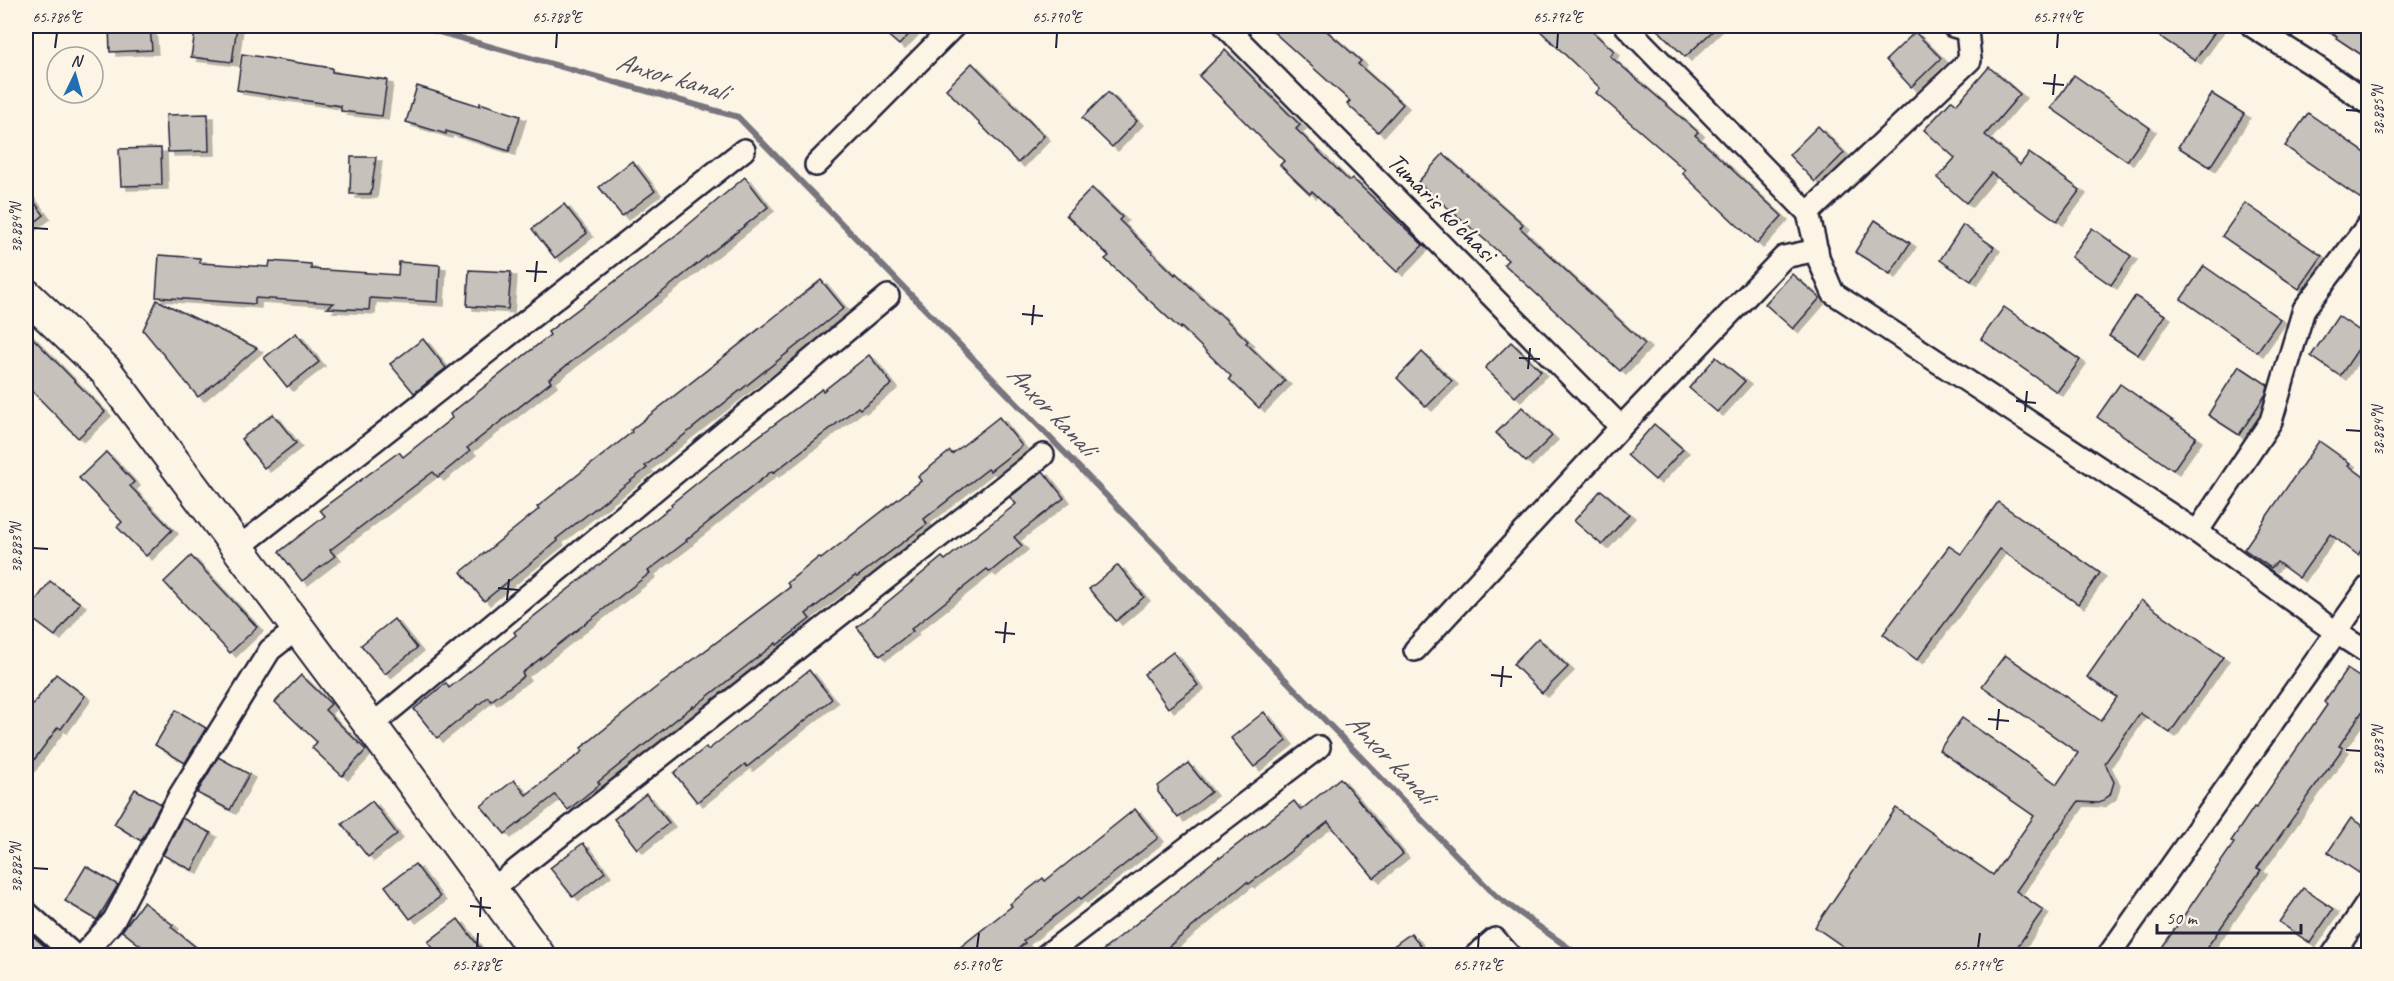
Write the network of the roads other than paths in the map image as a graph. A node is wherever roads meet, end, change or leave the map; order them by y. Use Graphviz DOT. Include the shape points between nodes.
graph roads {
  1 [pos="954,26"];
  2 [pos="1225,26"];
  3 [pos="1626,26"];
  4 [pos="1953,26"];
  5 [pos="2252,26"];
  6 [pos="2368,103"];
  7 [pos="744,150"];
  8 [pos="816,165"];
  9 [pos="1808,213"];
  10 [pos="2368,225"];
  11 [pos="1817,250"];
  12 [pos="26,295"];
  13 [pos="888,296"];
  14 [pos="1622,427"];
  15 [pos="1043,454"];
  16 [pos="2197,532"];
  17 [pos="238,548"];
  18 [pos="2368,587"];
  19 [pos="298,628"];
  20 [pos="2337,633"];
  21 [pos="1415,650"];
  22 [pos="2368,653"];
  23 [pos="371,726"];
  24 [pos="1318,747"];
  25 [pos="491,890"];
  26 [pos="2368,902"];
  27 [pos="26,912"];
  28 [pos="75,956"];
  29 [pos="82,956"];
  30 [pos="539,956"];
  31 [pos="1045,956"];
  32 [pos="1475,956"];
  33 [pos="1510,956"];
  34 [pos="2108,956"];
  35 [pos="2332,956"];
  1 -- 8 [label="street"];
  2 -- 14 [label="street, Tumaris ko'chasi"];
  3 -- 9 [label="street"];
  4 -- 9 [label="street" via="1966,30 1970,60"];
  5 -- 6 [label="street"];
  7 -- 17 [label="street"];
  9 -- 11 [label="street"];
  10 -- 16 [label="street" via="2304,309 2271,421"];
  11 -- 14 [label="street" via="1784,257"];
  11 -- 16 [label="street" via="1833,292"];
  12 -- 17 [label="street" via="105,370"];
  13 -- 23 [label="street"];
  14 -- 21 [label="street"];
  15 -- 25 [label="street"];
  16 -- 20 [label="street"];
  17 -- 19 [label="street"];
  18 -- 20 [label="street"];
  19 -- 23 [label="street"];
  19 -- 29 [label="street" via="270,650 180,795 114,920"];
  20 -- 22 [label="street"];
  20 -- 34 [label="street"];
  23 -- 25 [label="street"];
  24 -- 31 [label="street"];
  25 -- 30 [label="street"];
  26 -- 35 [label="street"];
  27 -- 28 [label="street"];
  32 -- 33 [label="street" via="1495,939"];
}
